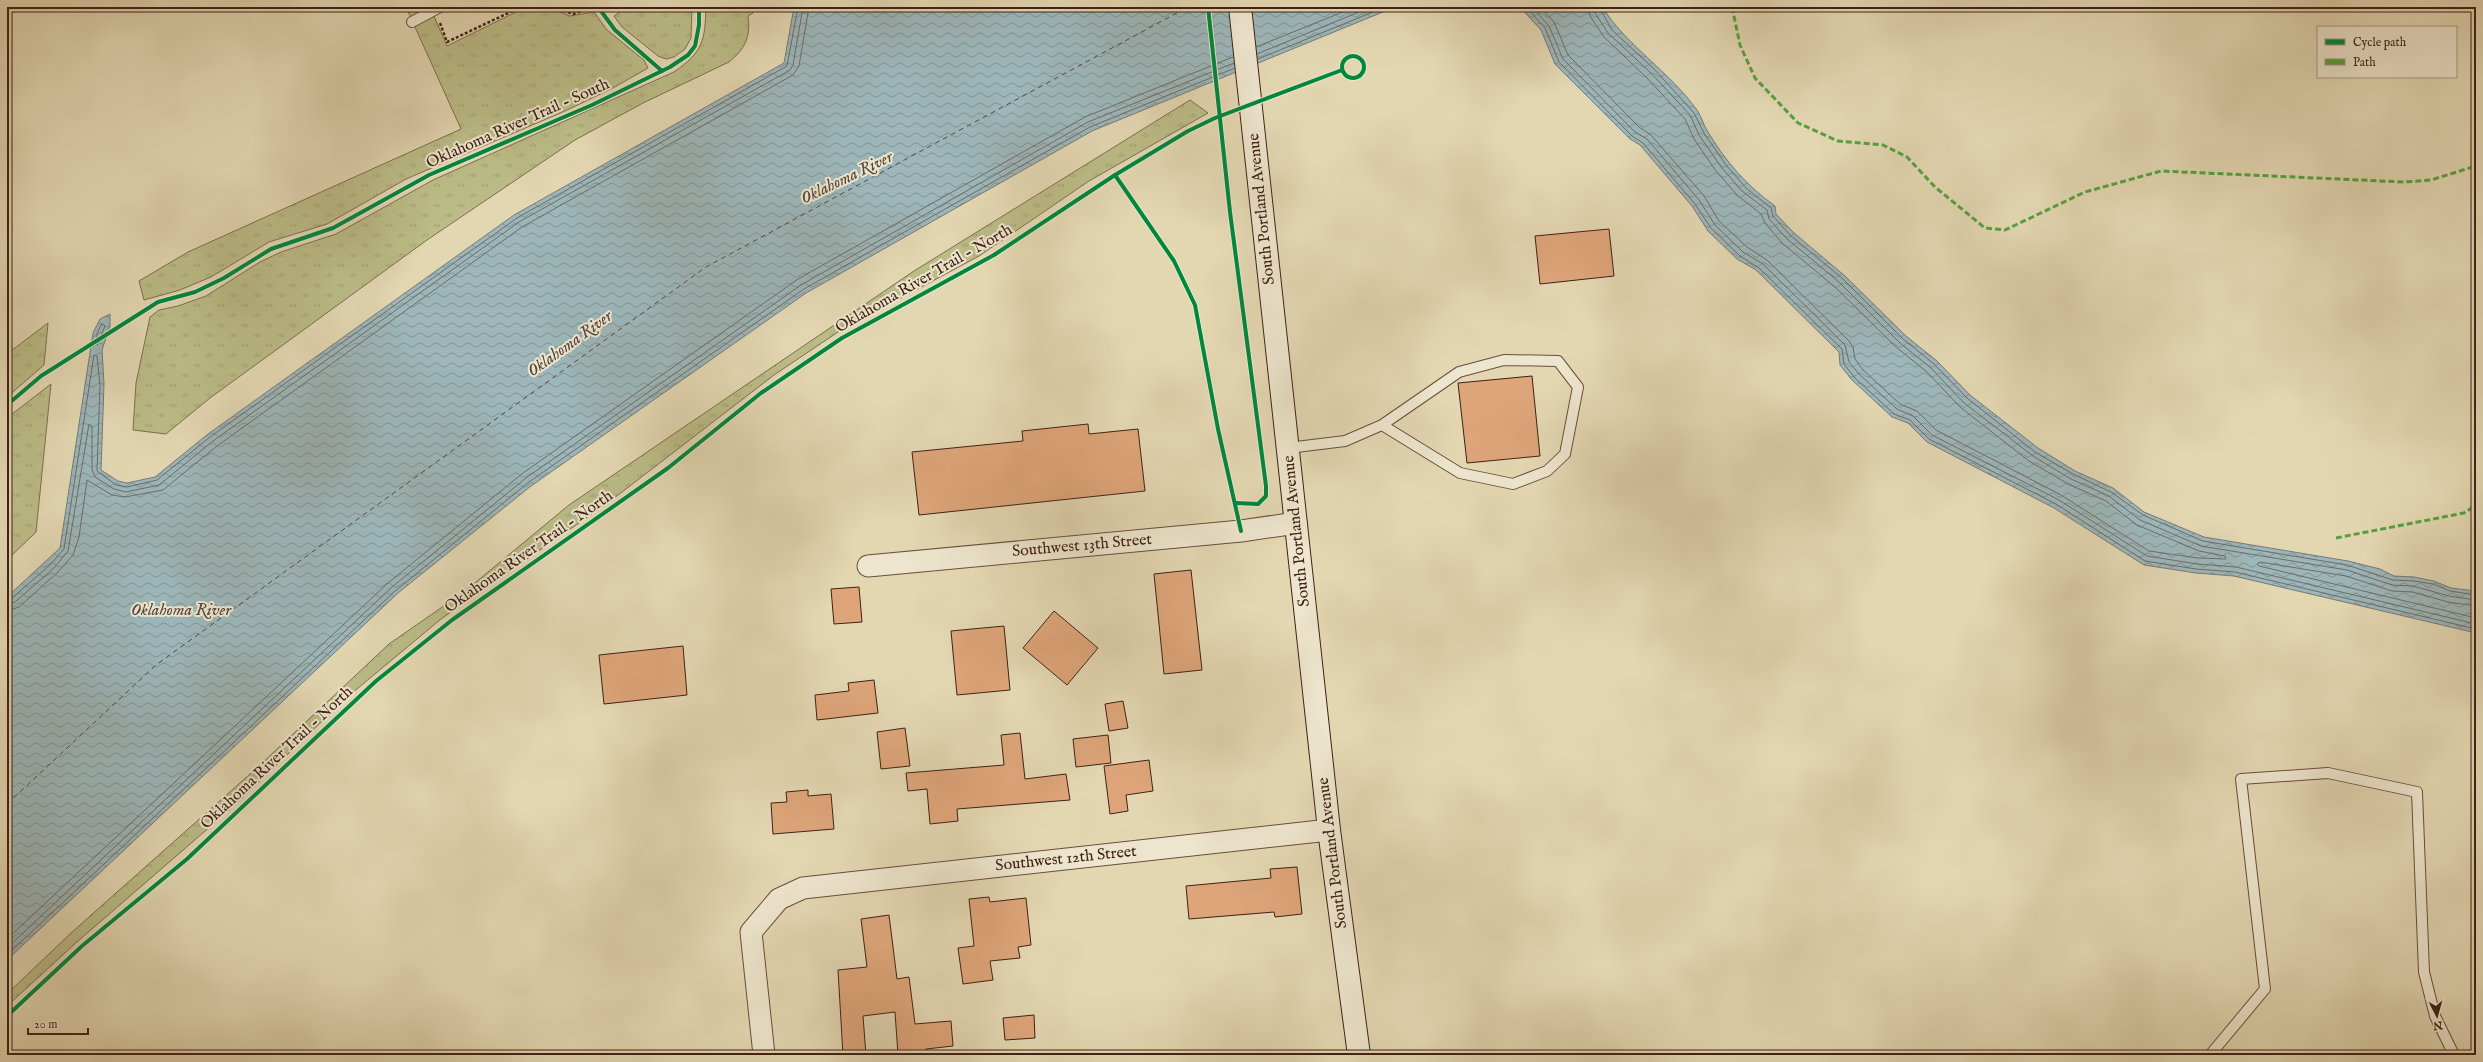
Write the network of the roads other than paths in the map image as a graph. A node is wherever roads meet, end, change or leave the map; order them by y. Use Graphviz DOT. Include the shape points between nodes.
graph roads {
  1 [pos="1240,7"];
  2 [pos="437,9"];
  3 [pos="412,22"];
  4 [pos="1382,425"];
  5 [pos="1288,448"];
  6 [pos="1296,523"];
  7 [pos="868,566"];
  8 [pos="1330,830"];
  9 [pos="764,1055"];
  10 [pos="1359,1055"];
  11 [pos="2210,1055"];
  12 [pos="2454,1055"];
  1 -- 5 [label="main road, South Portland Avenue"];
  2 -- 3 [label="lane"];
  4 -- 4 [label="lane" via="1459,372 1504,360 1558,361 1578,387 1565,454 1547,471 1513,484 1460,473"];
  4 -- 5 [label="lane" via="1345,440"];
  5 -- 6 [label="main road, South Portland Avenue"];
  6 -- 7 [label="street, Southwest 13th Street" via="1241,531"];
  6 -- 8 [label="main road, South Portland Avenue"];
  8 -- 9 [label="street, Southwest 12th Street" via="803,888 779,899 751,932"];
  8 -- 10 [label="main road, South Portland Avenue"];
  11 -- 12 [label="lane" via="2265,989 2241,779 2328,773 2417,792 2424,972 2435,1016"];
}
